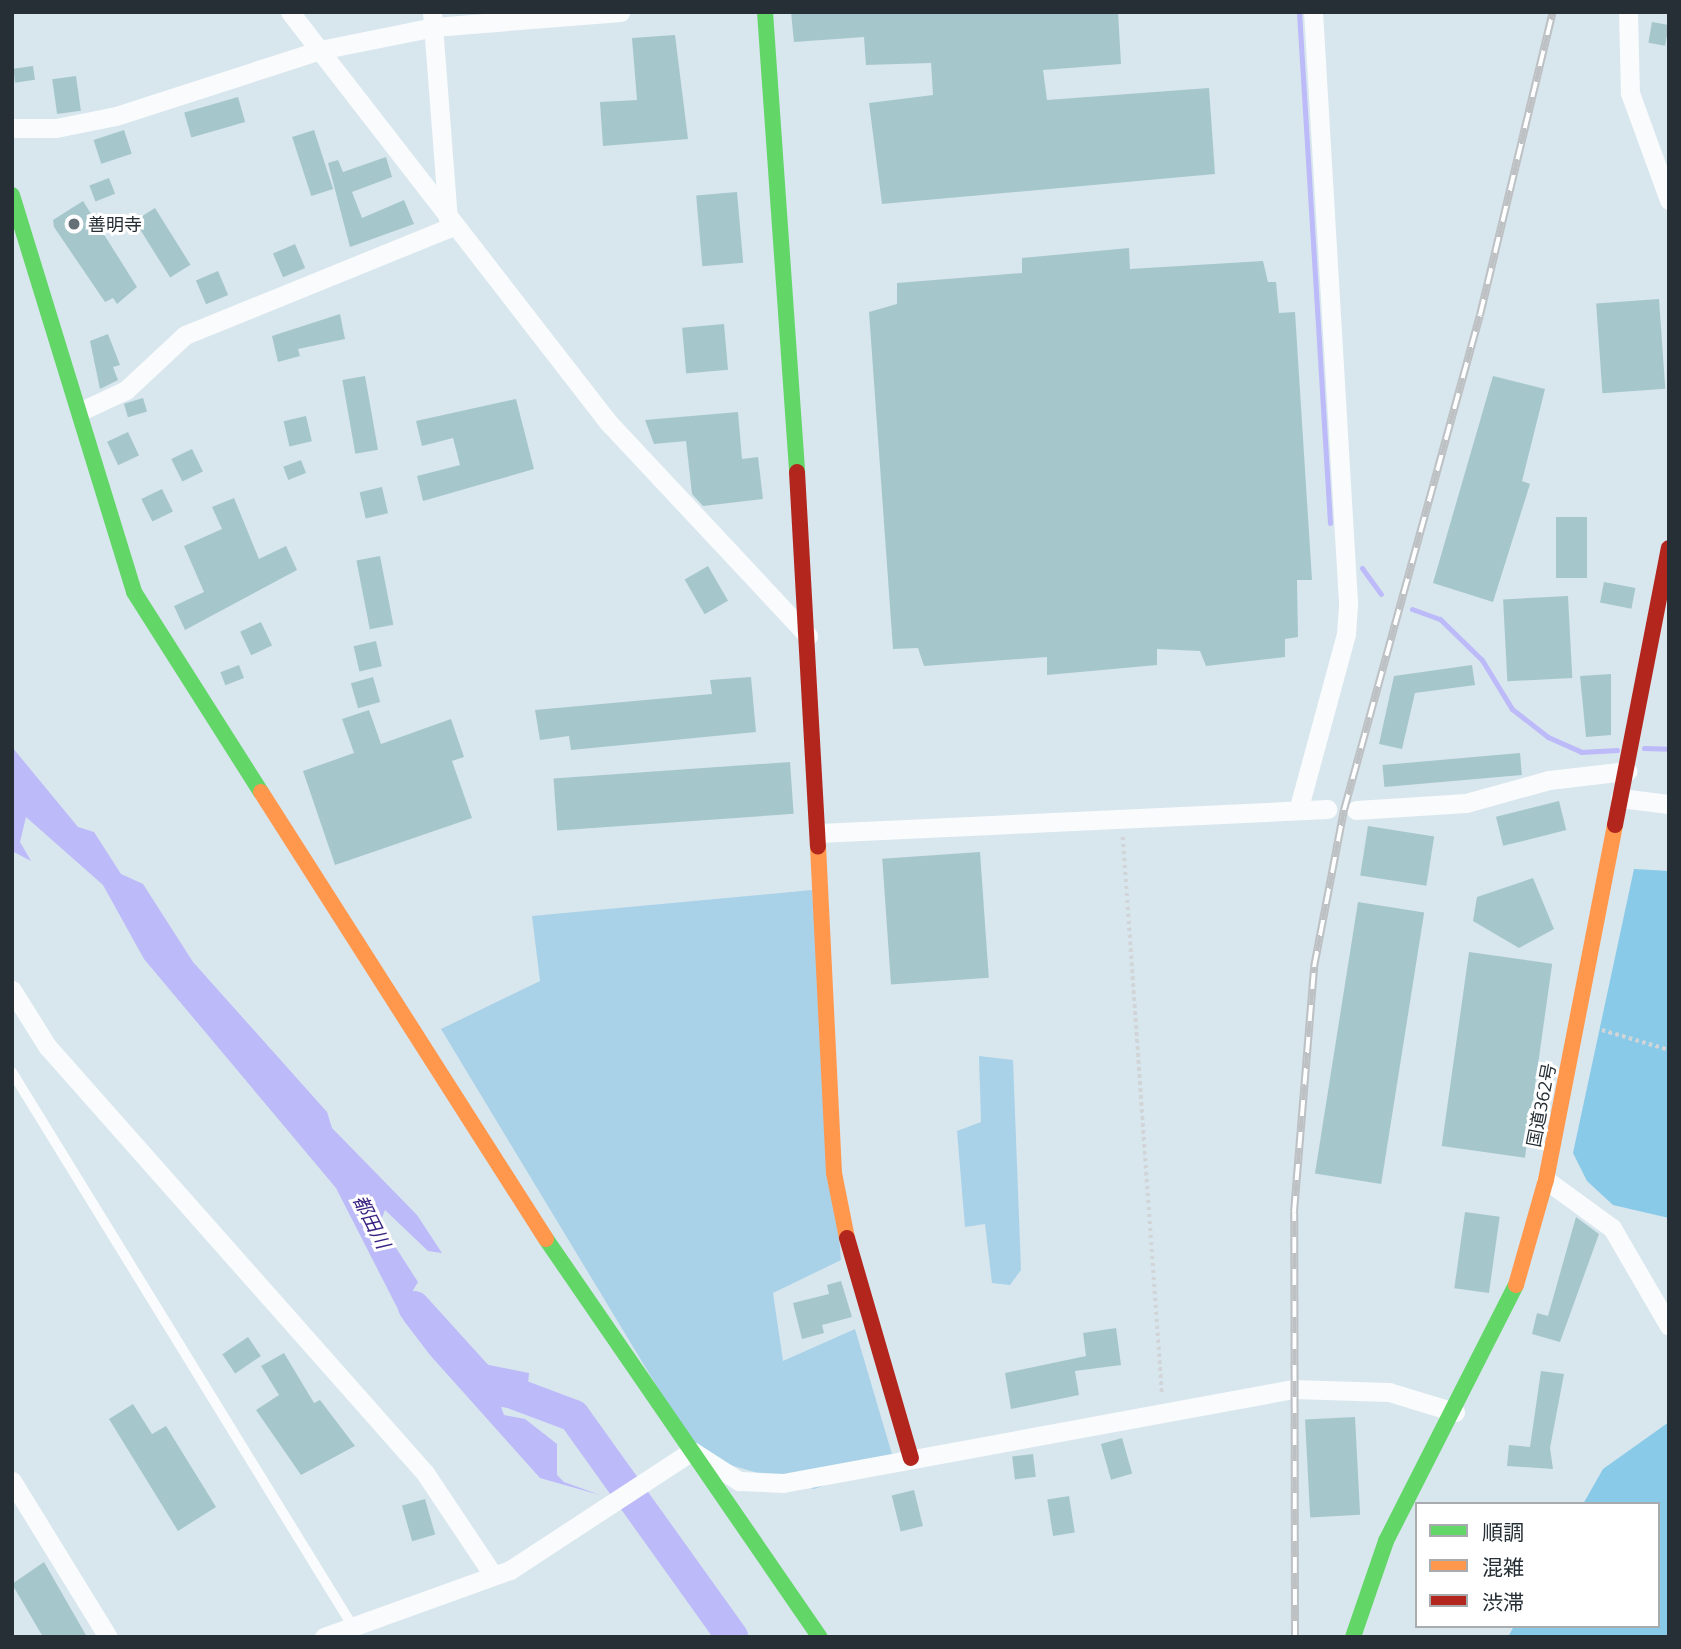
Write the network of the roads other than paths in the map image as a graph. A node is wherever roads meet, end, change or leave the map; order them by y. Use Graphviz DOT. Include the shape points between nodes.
graph roads {
  1 [pos="290,12"];
  2 [pos="620,12"];
  3 [pos="765,12"];
  4 [pos="1312,12"];
  5 [pos="1628,12"];
  6 [pos="433,20"];
  7 [pos="320,51"];
  8 [pos="12,128"];
  9 [pos="12,195"];
  10 [pos="1669,200"];
  11 [pos="451,222"];
  12 [pos="81,411"];
  13 [pos="1669,548"];
  14 [pos="808,636"];
  15 [pos="1627,771"];
  16 [pos="1620,798"];
  17 [pos="1669,804"];
  18 [pos="1299,807"];
  19 [pos="1327,809"];
  20 [pos="1356,810"];
  21 [pos="819,833"];
  22 [pos="12,990"];
  23 [pos="12,1072"];
  24 [pos="1546,1180"];
  25 [pos="1669,1326"];
  26 [pos="1455,1412"];
  27 [pos="692,1451"];
  28 [pos="911,1458"];
  29 [pos="12,1481"];
  30 [pos="502,1573"];
  31 [pos="352,1625"];
  32 [pos="108,1637"];
  33 [pos="324,1637"];
  34 [pos="820,1637"];
  35 [pos="1353,1637"];
  1 -- 7 [label="street"];
  2 -- 6 [label="street"];
  3 -- 14 [label="main road"];
  4 -- 18 [label="street" via="1348,602 1346,634"];
  5 -- 10 [label="street" via="1630,93"];
  6 -- 7 [label="street"];
  6 -- 11 [label="street"];
  7 -- 8 [label="street" via="116,116 55,128"];
  7 -- 11 [label="street"];
  9 -- 12 [label="main road"];
  11 -- 12 [label="street" via="185,335 126,390"];
  11 -- 14 [label="street" via="608,422"];
  12 -- 27 [label="main road" via="134,592 522,1204"];
  13 -- 15 [label="main road, 国道362号"];
  14 -- 21 [label="main road"];
  15 -- 16 [label="main road, 国道362号"];
  15 -- 20 [label="street" via="1549,780 1466,803"];
  16 -- 17 [label="street"];
  16 -- 24 [label="main road, 国道362号"];
  18 -- 19 [label="street"];
  18 -- 21 [label="street"];
  21 -- 28 [label="main road" via="834,1173 848,1245"];
  22 -- 30 [label="street" via="47,1046 425,1473"];
  23 -- 31 [label="lane"];
  24 -- 25 [label="street" via="1612,1228"];
  24 -- 26 [label="main road, 国道362号" via="1516,1285"];
  26 -- 28 [label="street" via="1388,1392 1332,1386"];
  26 -- 35 [label="main road, 国道362号" via="1387,1541"];
  27 -- 28 [label="street" via="739,1481 783,1483"];
  27 -- 30 [label="street"];
  27 -- 34 [label="main road"];
  29 -- 32 [label="street"];
  30 -- 31 [label="street"];
  31 -- 33 [label="street"];
}
